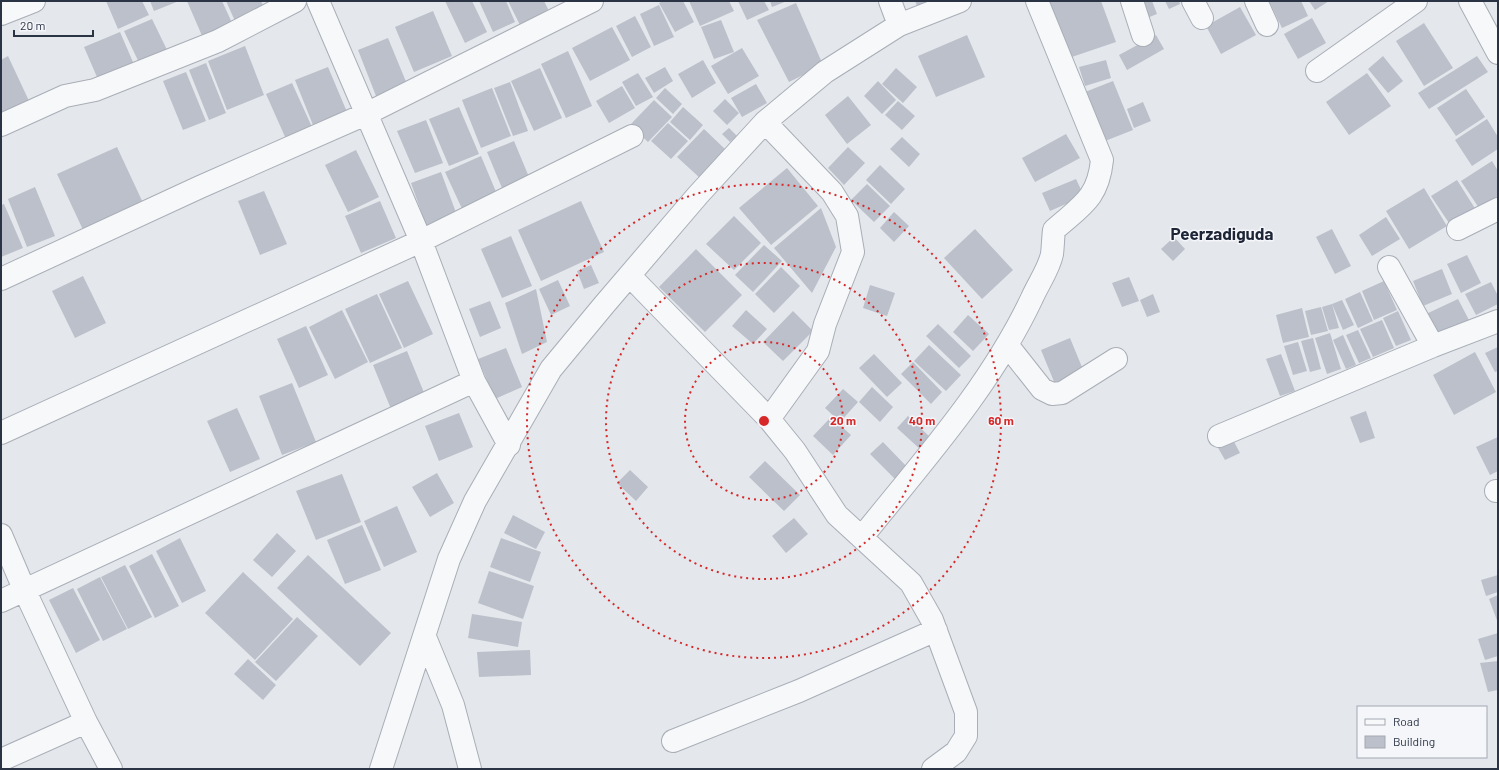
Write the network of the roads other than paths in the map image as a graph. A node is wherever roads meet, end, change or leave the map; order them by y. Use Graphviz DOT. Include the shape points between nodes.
graph roads {
  1 [pos="34,1"];
  2 [pos="295,1"];
  3 [pos="318,1"];
  4 [pos="592,1"];
  5 [pos="890,1"];
  6 [pos="960,1"];
  7 [pos="1037,1"];
  8 [pos="1132,1"];
  9 [pos="1256,1"];
  10 [pos="1416,1"];
  11 [pos="1470,1"];
  12 [pos="1,14"];
  13 [pos="899,25"];
  14 [pos="1267,25"];
  15 [pos="1143,35"];
  16 [pos="1498,53"];
  17 [pos="1317,71"];
  18 [pos="366,114"];
  19 [pos="766,122"];
  20 [pos="1,125"];
  21 [pos="632,136"];
  22 [pos="1498,209"];
  23 [pos="1458,229"];
  24 [pos="421,241"];
  25 [pos="1389,267"];
  26 [pos="630,276"];
  27 [pos="1,279"];
  28 [pos="1498,321"];
  29 [pos="1008,346"];
  30 [pos="1433,346"];
  31 [pos="1116,359"];
  32 [pos="474,381"];
  33 [pos="769,419"];
  34 [pos="1,433"];
  35 [pos="1219,436"];
  36 [pos="509,445"];
  37 [pos="1,535"];
  38 [pos="862,537"];
  39 [pos="24,589"];
  40 [pos="1,601"];
  41 [pos="936,630"];
  42 [pos="425,637"];
  43 [pos="86,722"];
  44 [pos="673,741"];
  45 [pos="1,760"];
  46 [pos="111,769"];
  47 [pos="381,769"];
  48 [pos="470,769"];
  49 [pos="933,769"];
  1 -- 12 [label="street"];
  2 -- 20 [label="street" via="218,41 94,90 65,96"];
  3 -- 18 [label="street"];
  4 -- 18 [label="street"];
  5 -- 13 [label="street"];
  6 -- 13 [label="street"];
  7 -- 29 [label="street" via="1102,160 1100,178 1090,199 1054,230 1048,267"];
  8 -- 15 [label="street"];
  9 -- 14 [label="street"];
  10 -- 17 [label="street"];
  11 -- 16 [label="street"];
  13 -- 19 [label="street" via="825,72"];
  18 -- 24 [label="street"];
  18 -- 27 [label="street"];
  19 -- 26 [label="street" via="698,195"];
  19 -- 33 [label="street" via="832,192 847,216 853,252 825,324 818,351"];
  21 -- 24 [label="street"];
  22 -- 23 [label="street"];
  24 -- 32 [label="street"];
  24 -- 34 [label="street"];
  25 -- 30 [label="street"];
  26 -- 33 [label="street"];
  26 -- 36 [label="street" via="552,370"];
  28 -- 30 [label="street"];
  29 -- 31 [label="street" via="1042,389 1052,394 1062,393"];
  29 -- 38 [label="street" via="945,434"];
  30 -- 35 [label="street"];
  32 -- 36 [label="street"];
  32 -- 39 [label="street"];
  33 -- 38 [label="street" via="795,451 837,514"];
  36 -- 42 [label="street" via="475,501 449,559"];
  37 -- 39 [label="street"];
  38 -- 41 [label="street" via="911,583"];
  39 -- 40 [label="street"];
  39 -- 43 [label="street"];
  41 -- 44 [label="street" via="799,691"];
  41 -- 49 [label="street" via="966,712 966,736 956,752"];
  42 -- 47 [label="street"];
  42 -- 48 [label="street" via="453,705"];
  43 -- 45 [label="street"];
  43 -- 46 [label="street"];
}
